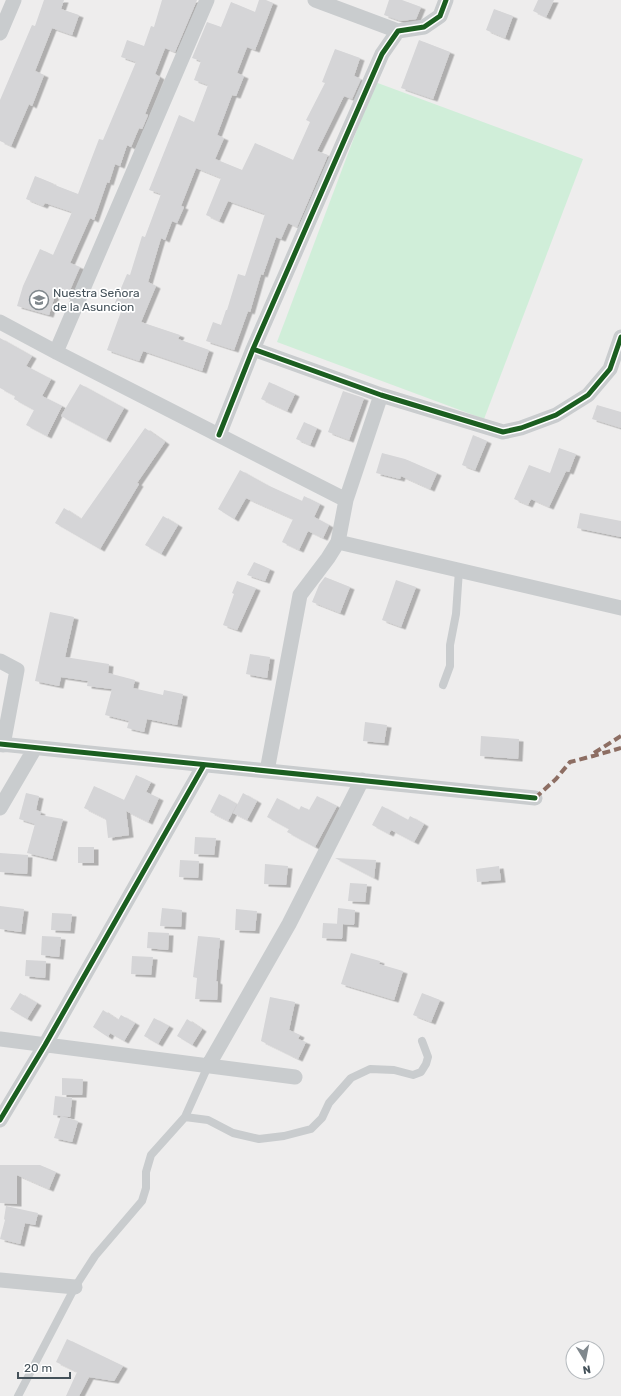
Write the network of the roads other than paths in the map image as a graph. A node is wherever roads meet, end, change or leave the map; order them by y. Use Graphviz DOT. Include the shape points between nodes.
graph roads {
  1 [pos="14,0"];
  2 [pos="207,0"];
  3 [pos="315,0"];
  4 [pos="446,0"];
  5 [pos="398,31"];
  6 [pos="0,33"];
  7 [pos="0,322"];
  8 [pos="621,337"];
  9 [pos="253,348"];
  10 [pos="56,352"];
  11 [pos="381,395"];
  12 [pos="219,435"];
  13 [pos="346,500"];
  14 [pos="338,542"];
  15 [pos="460,570"];
  16 [pos="621,608"];
  17 [pos="0,661"];
  18 [pos="443,686"];
  19 [pos="2,744"];
  20 [pos="35,748"];
  21 [pos="204,765"];
  22 [pos="267,771"];
  23 [pos="362,780"];
  24 [pos="535,798"];
  25 [pos="0,808"];
  26 [pos="0,1039"];
  27 [pos="422,1041"];
  28 [pos="45,1045"];
  29 [pos="208,1066"];
  30 [pos="295,1077"];
  31 [pos="185,1117"];
  32 [pos="0,1120"];
  33 [pos="0,1280"];
  34 [pos="75,1287"];
  35 [pos="18,1396"];
  1 -- 6 [label="street"];
  2 -- 10 [label="street"];
  3 -- 5 [label="street"];
  4 -- 5 [label="street" via="440,16 424,27"];
  5 -- 9 [label="street" via="382,54"];
  7 -- 10 [label="street"];
  8 -- 11 [label="street" via="610,369 588,395 556,415 521,428 503,432"];
  9 -- 11 [label="street"];
  9 -- 12 [label="street"];
  10 -- 12 [label="street"];
  11 -- 13 [label="street"];
  12 -- 13 [label="street"];
  13 -- 14 [label="street"];
  14 -- 15 [label="street"];
  14 -- 22 [label="street" via="300,595"];
  15 -- 16 [label="street"];
  15 -- 18 [label="lane" via="450,645 450,666"];
  17 -- 19 [label="street" via="17,670"];
  19 -- 20 [label="street"];
  20 -- 21 [label="street"];
  20 -- 25 [label="street"];
  21 -- 22 [label="street"];
  21 -- 28 [label="street"];
  22 -- 23 [label="street"];
  23 -- 24 [label="street"];
  23 -- 29 [label="street" via="289,924"];
  26 -- 28 [label="street"];
  27 -- 31 [label="lane" via="428,1057 421,1072 413,1075 394,1070 370,1069 352,1078 329,1103 322,1118 311,1129 259,1139 233,1133 208,1120"];
  28 -- 29 [label="street"];
  28 -- 32 [label="street"];
  29 -- 30 [label="street"];
  29 -- 31 [label="lane"];
  31 -- 34 [label="lane" via="151,1155 142,1201 95,1256"];
  33 -- 34 [label="street"];
  34 -- 35 [label="lane"];
}
